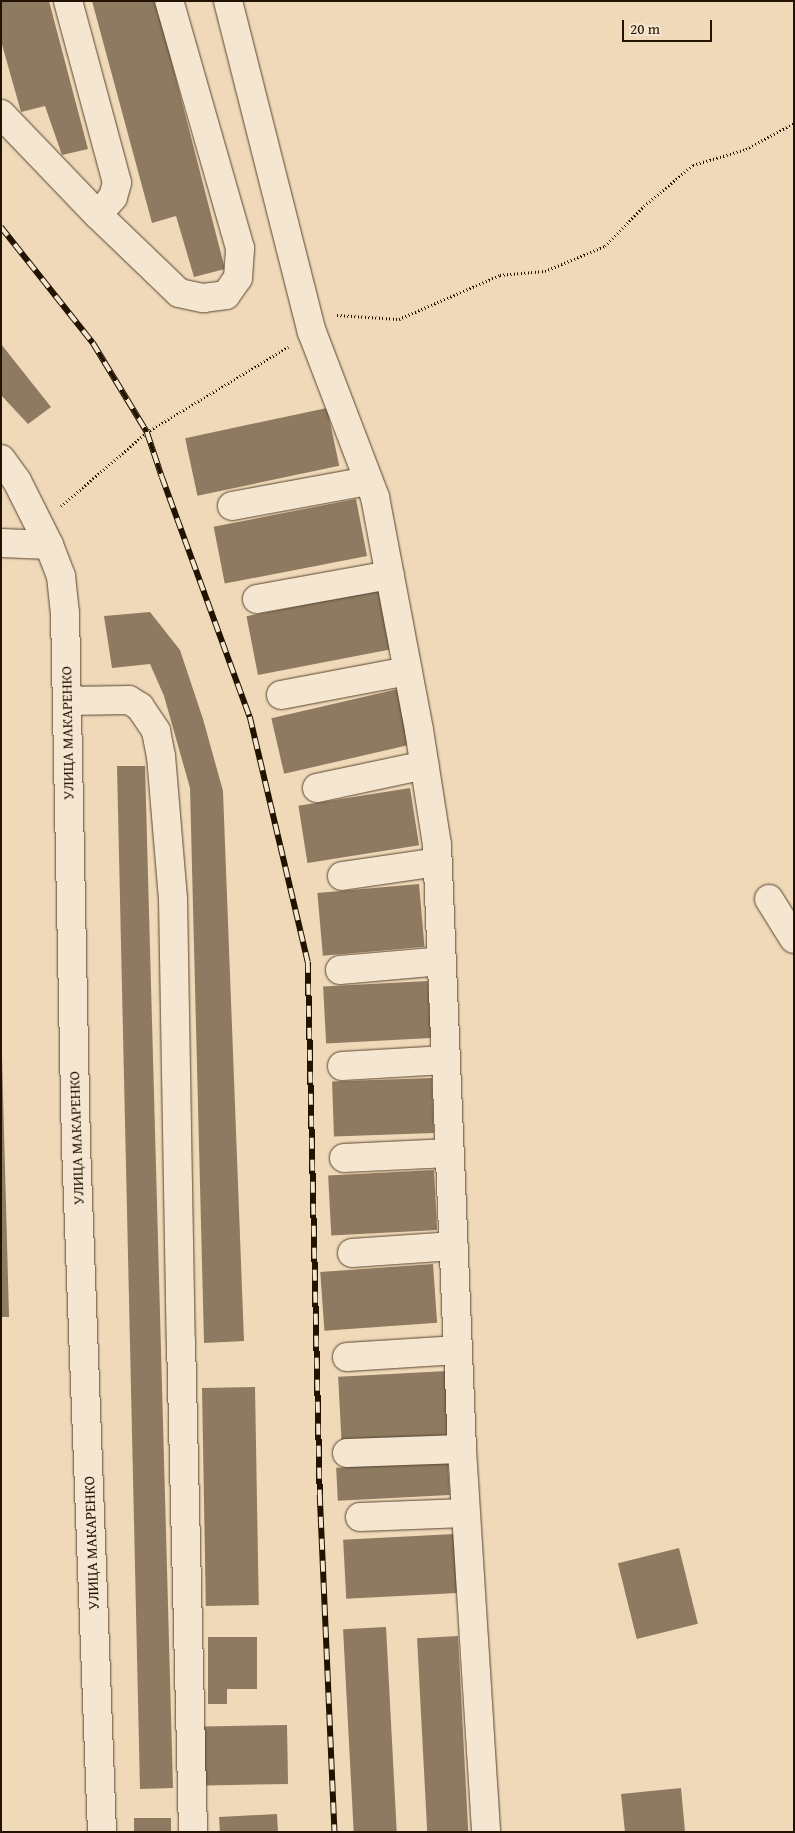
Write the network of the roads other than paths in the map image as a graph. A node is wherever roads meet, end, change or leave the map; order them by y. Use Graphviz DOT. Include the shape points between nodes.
graph roads {
  1 [pos="68,1"];
  2 [pos="169,1"];
  3 [pos="228,1"];
  4 [pos="1,114"];
  5 [pos="98,215"];
  6 [pos="1,459"];
  7 [pos="368,481"];
  8 [pos="232,506"];
  9 [pos="44,535"];
  10 [pos="1,543"];
  11 [pos="390,575"];
  12 [pos="257,599"];
  13 [pos="408,671"];
  14 [pos="281,695"];
  15 [pos="67,701"];
  16 [pos="425,765"];
  17 [pos="317,788"];
  18 [pos="438,862"];
  19 [pos="342,876"];
  20 [pos="769,899"];
  21 [pos="794,939"];
  22 [pos="442,961"];
  23 [pos="340,970"];
  24 [pos="446,1060"];
  25 [pos="342,1066"];
  26 [pos="450,1153"];
  27 [pos="344,1158"];
  28 [pos="454,1246"];
  29 [pos="352,1253"];
  30 [pos="458,1350"];
  31 [pos="347,1357"];
  32 [pos="462,1449"];
  33 [pos="347,1452"];
  34 [pos="465,1513"];
  35 [pos="360,1518"];
  36 [pos="102,1832"];
  37 [pos="193,1832"];
  38 [pos="486,1832"];
  1 -- 5 [label="street" via="117,183 114,197"];
  2 -- 5 [label="street" via="240,248 238,278 226,295 203,298 179,293"];
  3 -- 7 [label="street" via="312,332"];
  4 -- 5 [label="street"];
  6 -- 9 [label="street, УЛИЦА МАКАРЕНКО" via="17,481"];
  7 -- 8 [label="street"];
  7 -- 11 [label="street" via="375,497"];
  9 -- 10 [label="street"];
  9 -- 15 [label="street, УЛИЦА МАКАРЕНКО" via="61,576"];
  11 -- 12 [label="street"];
  11 -- 13 [label="street"];
  13 -- 14 [label="street"];
  13 -- 16 [label="street"];
  15 -- 36 [label="street, УЛИЦА МАКАРЕНКО" via="76,1146"];
  15 -- 37 [label="street" via="129,700 140,707 156,732 161,756 173,899"];
  16 -- 17 [label="street"];
  16 -- 18 [label="street"];
  18 -- 19 [label="street"];
  18 -- 22 [label="street"];
  20 -- 21 [label="street"];
  22 -- 23 [label="street"];
  22 -- 24 [label="street"];
  24 -- 25 [label="street"];
  24 -- 26 [label="street"];
  26 -- 27 [label="street"];
  26 -- 28 [label="street"];
  28 -- 29 [label="street"];
  28 -- 30 [label="street"];
  30 -- 31 [label="street"];
  30 -- 32 [label="street"];
  32 -- 33 [label="street"];
  32 -- 34 [label="street"];
  34 -- 35 [label="street"];
  34 -- 38 [label="street"];
}
